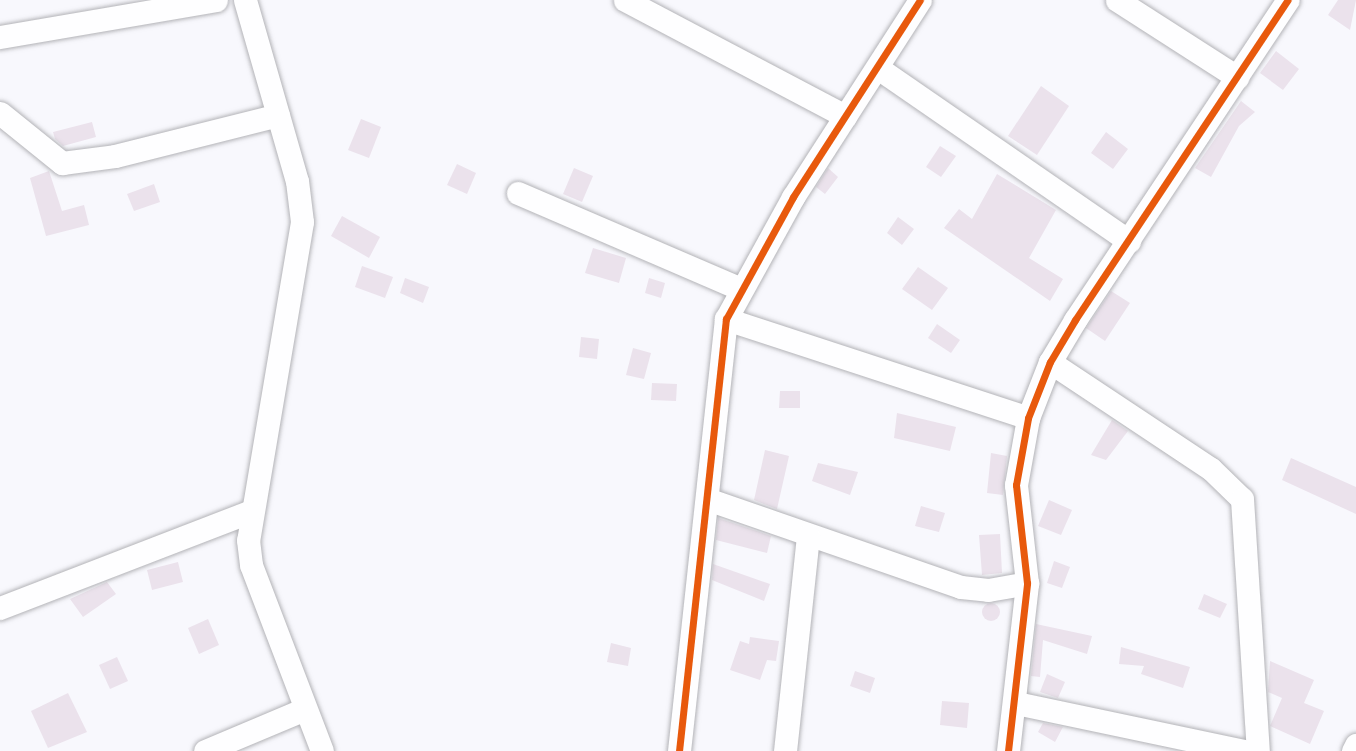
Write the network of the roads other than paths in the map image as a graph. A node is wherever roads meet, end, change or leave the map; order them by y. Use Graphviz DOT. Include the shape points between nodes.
graph roads {
  1 [pos="216,0"];
  2 [pos="245,0"];
  3 [pos="625,0"];
  4 [pos="920,0"];
  5 [pos="1117,0"];
  6 [pos="1288,0"];
  7 [pos="0,37"];
  8 [pos="878,68"];
  9 [pos="1237,77"];
  10 [pos="0,113"];
  11 [pos="278,115"];
  12 [pos="845,116"];
  13 [pos="518,193"];
  14 [pos="1129,241"];
  15 [pos="739,288"];
  16 [pos="726,319"];
  17 [pos="1050,362"];
  18 [pos="1028,418"];
  19 [pos="707,499"];
  20 [pos="249,512"];
  21 [pos="808,536"];
  22 [pos="1027,583"];
  23 [pos="0,608"];
  24 [pos="1016,704"];
  25 [pos="306,709"];
  26 [pos="1356,744"];
  27 [pos="205,751"];
  28 [pos="321,751"];
  29 [pos="679,751"];
  30 [pos="785,751"];
  31 [pos="1008,751"];
  32 [pos="1244,751"];
  33 [pos="1258,751"];
  34 [pos="1353,751"];
  1 -- 7 [label="street"];
  2 -- 11 [label="street"];
  3 -- 12 [label="street"];
  4 -- 8 [label="street"];
  5 -- 9 [label="street"];
  6 -- 9 [label="street"];
  8 -- 12 [label="street"];
  8 -- 14 [label="street"];
  9 -- 14 [label="street"];
  10 -- 11 [label="street" via="62,163 116,156"];
  11 -- 20 [label="street" via="302,222 298,272"];
  12 -- 15 [label="street"];
  13 -- 15 [label="street"];
  14 -- 17 [label="street"];
  15 -- 16 [label="street"];
  16 -- 18 [label="street"];
  16 -- 19 [label="street"];
  17 -- 18 [label="street"];
  17 -- 33 [label="street" via="1211,469 1242,499"];
  18 -- 22 [label="street" via="1016,485"];
  19 -- 21 [label="street"];
  19 -- 29 [label="street"];
  20 -- 23 [label="street"];
  20 -- 25 [label="street" via="251,565"];
  21 -- 22 [label="street" via="961,587 988,590"];
  21 -- 30 [label="street"];
  22 -- 24 [label="street"];
  24 -- 31 [label="street"];
  24 -- 32 [label="street"];
  25 -- 27 [label="street"];
  25 -- 28 [label="street"];
  26 -- 34 [label="street"];
}
